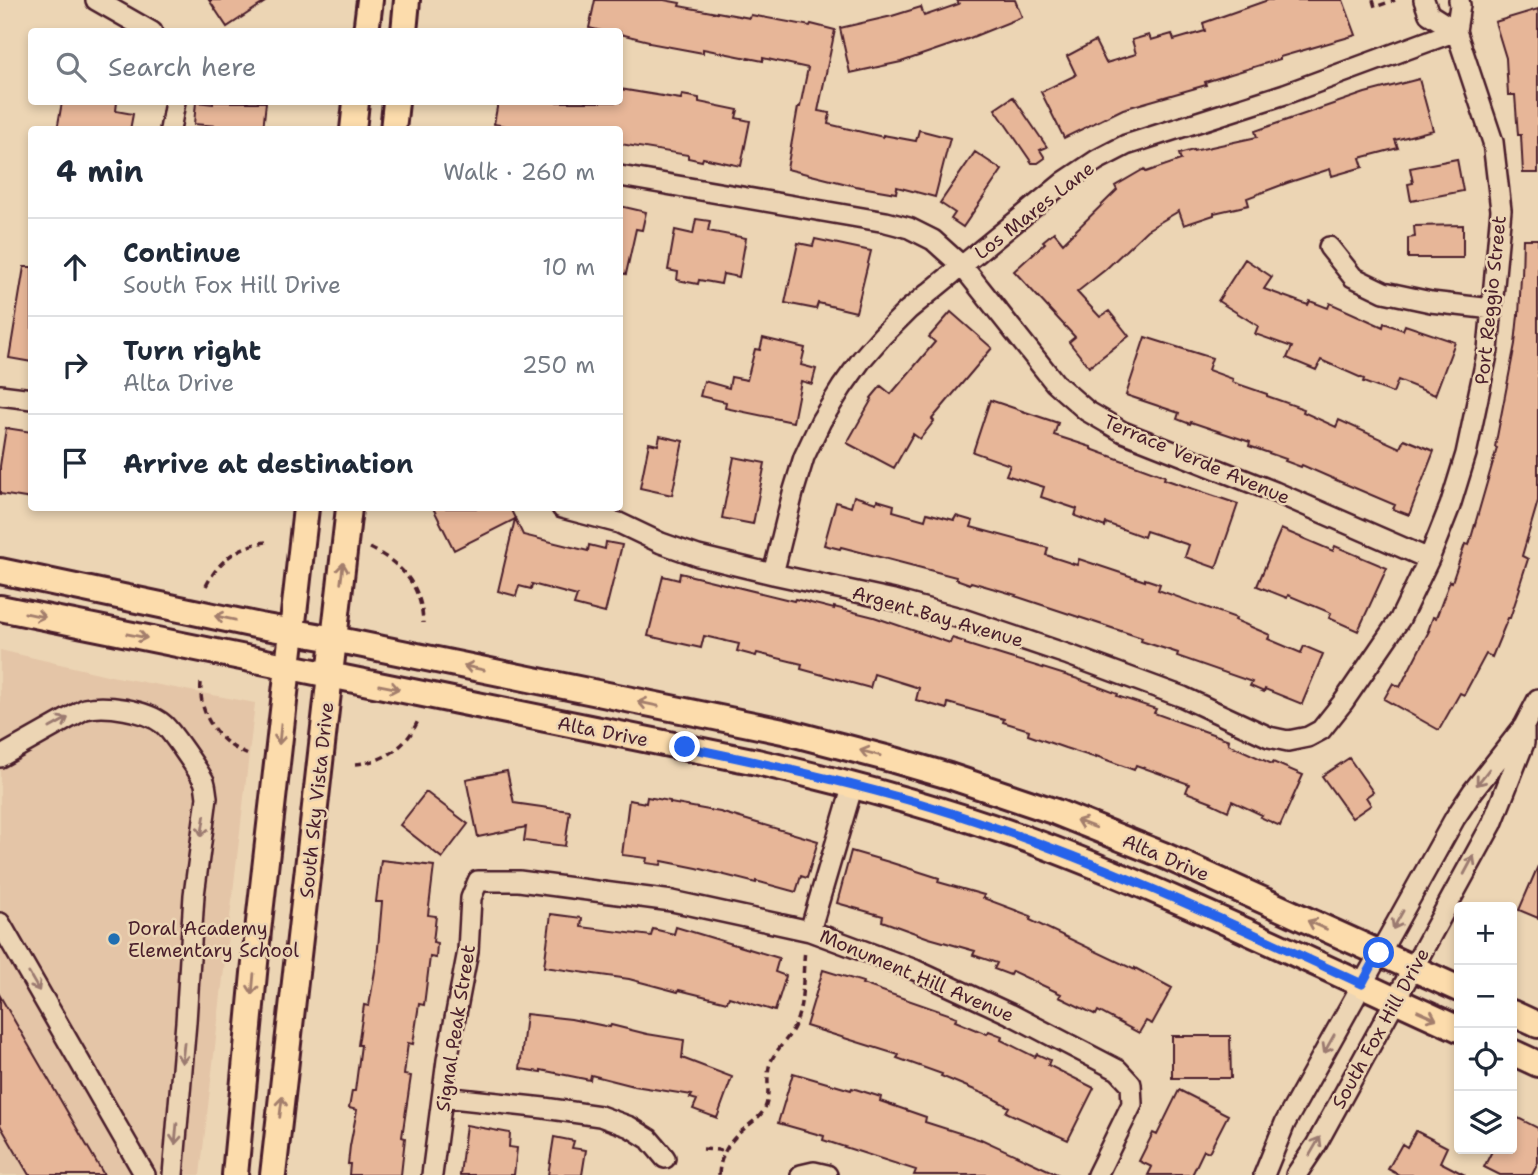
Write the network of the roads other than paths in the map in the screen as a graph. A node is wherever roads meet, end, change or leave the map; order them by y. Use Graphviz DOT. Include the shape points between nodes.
graph roads {
  1 [pos="96,0"];
  2 [pos="370,0"];
  3 [pos="408,0"];
  4 [pos="1424,0"];
  5 [pos="1459,0"];
  6 [pos="145,28"];
  7 [pos="366,28"];
  8 [pos="404,28"];
  9 [pos="1456,31"];
  10 [pos="174,105"];
  11 [pos="356,105"];
  12 [pos="396,105"];
  13 [pos="171,126"];
  14 [pos="353,126"];
  15 [pos="393,126"];
  16 [pos="623,177"];
  17 [pos="1329,247"];
  18 [pos="962,267"];
  19 [pos="1492,309"];
  20 [pos="0,395"];
  21 [pos="28,398"];
  22 [pos="306,511"];
  23 [pos="349,511"];
  24 [pos="576,511"];
  25 [pos="1429,559"];
  26 [pos="0,571"];
  27 [pos="774,574"];
  28 [pos="0,608"];
  29 [pos="292,632"];
  30 [pos="334,639"];
  31 [pos="288,666"];
  32 [pos="330,675"];
  33 [pos="1538,699"];
  34 [pos="1524,726"];
  35 [pos="1308,737"];
  36 [pos="0,757"];
  37 [pos="853,785"];
  38 [pos="478,881"];
  39 [pos="0,923"];
  40 [pos="808,938"];
  41 [pos="1379,953"];
  42 [pos="1413,968"];
  43 [pos="1362,984"];
  44 [pos="1454,987"];
  45 [pos="1396,1000"];
  46 [pos="1517,1016"];
  47 [pos="1538,1026"];
  48 [pos="1457,1028"];
  49 [pos="1517,1054"];
  50 [pos="1538,1064"];
  51 [pos="443,1097"];
  52 [pos="665,1158"];
  53 [pos="145,1175"];
  54 [pos="173,1175"];
  55 [pos="235,1175"];
  56 [pos="273,1175"];
  57 [pos="432,1175"];
  58 [pos="801,1175"];
  59 [pos="827,1175"];
  60 [pos="1097,1175"];
  61 [pos="1264,1175"];
  62 [pos="1296,1175"];
  1 -- 6 [label="street"];
  2 -- 7 [label="main road"];
  3 -- 8 [label="main road"];
  4 -- 9 [label="street" via="1429,15"];
  5 -- 9 [label="street, Port Reggio Street"];
  9 -- 18 [label="street, Los Mares Lane" via="1285,94 1126,145 1064,182"];
  9 -- 19 [label="street, Port Reggio Street" via="1493,142 1501,210"];
  10 -- 13 [label="street"];
  11 -- 14 [label="main road"];
  12 -- 15 [label="main road"];
  16 -- 18 [label="street, Terrace Verde Avenue" via="909,228 933,240"];
  17 -- 19 [label="street" via="1353,277 1384,292"];
  18 -- 25 [label="street, Terrace Verde Avenue" via="1055,383 1087,411 1123,432"];
  18 -- 27 [label="street, Los Mares Lane" via="882,335 835,398 804,457"];
  19 -- 25 [label="street, Port Reggio Street" via="1466,454"];
  20 -- 21 [label="street"];
  22 -- 29 [label="main road"];
  30 -- 23 [label="main road, South Sky Vista Drive, one-way"];
  24 -- 27 [label="street, Argent Bay Avenue" via="619,523 698,556"];
  25 -- 35 [label="street, Port Reggio Street" via="1400,619 1344,702 1321,730"];
  29 -- 26 [label="main road, Alta Drive, one-way"];
  27 -- 35 [label="street, Argent Bay Avenue" via="960,618 1182,697 1269,737 1288,741"];
  28 -- 31 [label="main road, Alta Drive, one-way"];
  29 -- 30 [label="main road, Alta Drive"];
  29 -- 31 [label="main road"];
  30 -- 32 [label="main road, South Sky Vista Drive"];
  41 -- 30 [label="main road, Alta Drive, one-way" via="1106,831 938,773 783,732"];
  31 -- 32 [label="main road, Alta Drive"];
  31 -- 55 [label="main road, one-way"];
  32 -- 37 [label="main road, Alta Drive, one-way"];
  56 -- 32 [label="main road, South Sky Vista Drive, one-way"];
  33 -- 34 [label="street, South Fox Hill Drive"];
  34 -- 41 [label="street, South Fox Hill Drive, one-way" via="1473,790"];
  42 -- 34 [label="street, South Fox Hill Drive, one-way" via="1492,824 1524,743"];
  36 -- 54 [label="street, one-way" via="85,709 107,706 150,716 165,725 204,782 207,797 194,895"];
  37 -- 40 [label="street"];
  37 -- 43 [label="main road, Alta Drive" via="1036,842"];
  38 -- 40 [label="street, Monument Hill Avenue" via="519,881 672,901"];
  38 -- 51 [label="street, Signal Peak Street" via="471,898 468,951"];
  39 -- 53 [label="street, one-way"];
  40 -- 60 [label="street, Monument Hill Avenue" via="915,970 1118,1070 1131,1084 1132,1104"];
  41 -- 42 [label="main road, Alta Drive"];
  41 -- 43 [label="street, South Fox Hill Drive"];
  42 -- 44 [label="main road, Alta Drive"];
  42 -- 45 [label="street, South Fox Hill Drive"];
  43 -- 45 [label="main road, Alta Drive"];
  43 -- 61 [label="street, South Fox Hill Drive, one-way" via="1285,1123"];
  45 -- 48 [label="main road, Alta Drive, one-way"];
  62 -- 45 [label="street, South Fox Hill Drive, one-way"];
  46 -- 47 [label="main road"];
  49 -- 50 [label="main road"];
  51 -- 52 [label="street" via="600,1116 649,1139"];
  51 -- 57 [label="street, Signal Peak Street"];
  58 -- 59 [label="street"];
}
